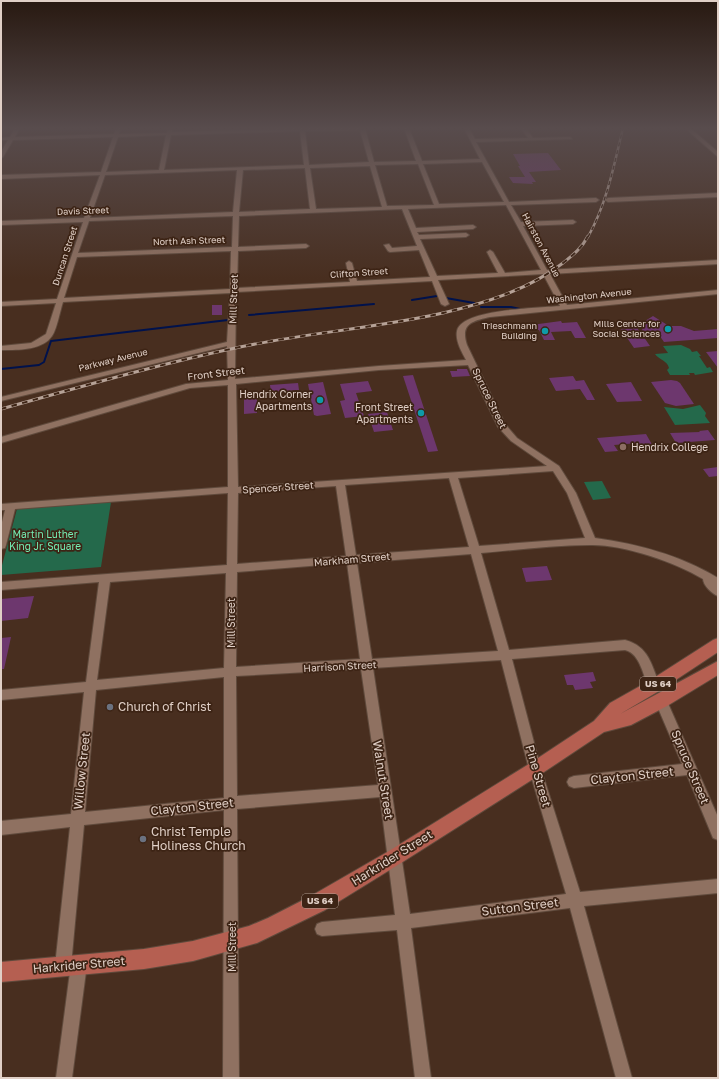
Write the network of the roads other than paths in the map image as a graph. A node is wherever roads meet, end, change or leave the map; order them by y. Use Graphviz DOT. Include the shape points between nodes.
graph roads {
  1 [pos="100,178"];
  2 [pos="239,178"];
  3 [pos="309,178"];
  4 [pos="377,178"];
  5 [pos="426,178"];
  6 [pos="494,178"];
  7 [pos="718,195"];
  8 [pos="596,200"];
  9 [pos="608,200"];
  10 [pos="508,203"];
  11 [pos="437,206"];
  12 [pos="404,207"];
  13 [pos="385,208"];
  14 [pos="313,211"];
  15 [pos="236,214"];
  16 [pos="87,220"];
  17 [pos="1,222"];
  18 [pos="573,222"];
  19 [pos="519,224"];
  20 [pos="473,227"];
  21 [pos="413,230"];
  22 [pos="466,235"];
  23 [pos="416,237"];
  24 [pos="387,245"];
  25 [pos="306,246"];
  26 [pos="421,248"];
  27 [pos="235,249"];
  28 [pos="490,252"];
  29 [pos="74,255"];
  30 [pos="718,262"];
  31 [pos="349,263"];
  32 [pos="545,271"];
  33 [pos="502,274"];
  34 [pos="433,278"];
  35 [pos="354,283"];
  36 [pos="234,290"];
  37 [pos="718,292"];
  38 [pos="60,300"];
  39 [pos="1,304"];
  40 [pos="445,304"];
  41 [pos="565,308"];
  42 [pos="231,343"];
  43 [pos="463,344"];
  44 [pos="1,348"];
  45 [pos="472,362"];
  46 [pos="441,364"];
  47 [pos="233,381"];
  48 [pos="1,399"];
  49 [pos="1,440"];
  50 [pos="556,468"];
  51 [pos="453,475"];
  52 [pos="340,483"];
  53 [pos="233,490"];
  54 [pos="6,507"];
  55 [pos="591,541"];
  56 [pos="1,545"];
  57 [pos="474,549"];
  58 [pos="351,559"];
  59 [pos="231,567"];
  60 [pos="699,571"];
  61 [pos="105,577"];
  62 [pos="718,583"];
  63 [pos="1,586"];
  64 [pos="718,592"];
  65 [pos="718,644"];
  66 [pos="505,655"];
  67 [pos="366,664"];
  68 [pos="718,667"];
  69 [pos="230,672"];
  70 [pos="91,685"];
  71 [pos="654,686"];
  72 [pos="1,695"];
  73 [pos="661,701"];
  74 [pos="600,726"];
  75 [pos="535,769"];
  76 [pos="691,769"];
  77 [pos="574,782"];
  78 [pos="384,791"];
  79 [pos="231,803"];
  80 [pos="78,819"];
  81 [pos="1,828"];
  82 [pos="718,833"];
  83 [pos="395,857"];
  84 [pos="718,886"];
  85 [pos="575,900"];
  86 [pos="403,922"];
  87 [pos="322,929"];
  88 [pos="232,940"];
  89 [pos="71,965"];
  90 [pos="1,972"];
  91 [pos="64,1078"];
  92 [pos="231,1078"];
  93 [pos="423,1078"];
  94 [pos="624,1078"];
  1 -- 16 [label="street, Duncan Street"];
  2 -- 15 [label="street, Mill Street"];
  3 -- 14 [label="street"];
  4 -- 13 [label="street"];
  5 -- 11 [label="street"];
  6 -- 10 [label="street, Hairston Avenue"];
  7 -- 9 [label="street"];
  8 -- 10 [label="street, Davis Street"];
  10 -- 11 [label="street, Davis Street"];
  10 -- 19 [label="street, Hairston Avenue"];
  11 -- 12 [label="street, Davis Street"];
  12 -- 13 [label="street, Davis Street"];
  12 -- 21 [label="street"];
  13 -- 14 [label="street, Davis Street"];
  14 -- 15 [label="street, Davis Street"];
  15 -- 16 [label="street, Davis Street"];
  15 -- 27 [label="street, Mill Street"];
  16 -- 17 [label="street, Davis Street"];
  16 -- 29 [label="street, Duncan Street"];
  18 -- 19 [label="street"];
  19 -- 32 [label="street, Hairston Avenue"];
  20 -- 21 [label="street"];
  21 -- 23 [label="street"];
  22 -- 23 [label="street"];
  23 -- 26 [label="street"];
  24 -- 26 [label="street" via="390,250"];
  25 -- 27 [label="street, North Ash Street"];
  26 -- 34 [label="street"];
  27 -- 29 [label="street, North Ash Street"];
  27 -- 36 [label="street, Mill Street"];
  28 -- 33 [label="street"];
  29 -- 38 [label="street, Duncan Street"];
  30 -- 32 [label="street, Clifton Street"];
  31 -- 35 [label="street"];
  32 -- 33 [label="street, Clifton Street"];
  32 -- 41 [label="street, Hairston Avenue"];
  33 -- 34 [label="street, Clifton Street"];
  34 -- 35 [label="street, Clifton Street"];
  34 -- 40 [label="street"];
  35 -- 36 [label="street, Clifton Street"];
  36 -- 38 [label="street, Clifton Street"];
  36 -- 42 [label="street, Mill Street"];
  37 -- 41 [label="street, Washington Avenue"];
  38 -- 39 [label="street, Clifton Street"];
  38 -- 44 [label="street, Duncan Street" via="49,335 41,342"];
  41 -- 43 [label="street, Washington Avenue" via="478,318 464,324 460,330 459,336"];
  42 -- 47 [label="street, Mill Street"];
  42 -- 48 [label="street, Parkway Avenue"];
  43 -- 45 [label="street, Spruce Street"];
  43 -- 46 [label="street, Front Street" via="458,356"];
  45 -- 46 [label="street, Front Street"];
  45 -- 50 [label="street, Spruce Street" via="509,436"];
  46 -- 47 [label="street, Front Street"];
  47 -- 49 [label="street, Front Street" via="189,386"];
  47 -- 53 [label="street, Mill Street"];
  50 -- 51 [label="street, Spencer Street"];
  50 -- 55 [label="street, Spruce Street" via="564,479"];
  51 -- 52 [label="street, Spencer Street"];
  51 -- 57 [label="street, Pine Street"];
  52 -- 53 [label="street, Spencer Street"];
  52 -- 58 [label="street, Walnut Street"];
  53 -- 54 [label="street, Spencer Street"];
  53 -- 59 [label="street, Mill Street"];
  54 -- 56 [label="street"];
  55 -- 57 [label="street, Markham Street"];
  55 -- 60 [label="street, Markham Street" via="645,550"];
  57 -- 58 [label="street, Markham Street"];
  57 -- 66 [label="street, Pine Street"];
  58 -- 59 [label="street, Markham Street"];
  58 -- 67 [label="street, Walnut Street"];
  59 -- 61 [label="street, Markham Street"];
  59 -- 69 [label="street, Mill Street"];
  60 -- 62 [label="street, Markham Street"];
  60 -- 64 [label="street, Markham Street"];
  61 -- 63 [label="street, Markham Street"];
  61 -- 70 [label="street, Willow Street"];
  65 -- 71 [label="main road, Harkrider Street / US 64"];
  66 -- 67 [label="street, Harrison Street"];
  66 -- 71 [label="street, Harrison Street" via="629,645 639,653"];
  66 -- 75 [label="street, Pine Street"];
  67 -- 69 [label="street, Harrison Street"];
  67 -- 78 [label="street, Walnut Street"];
  68 -- 73 [label="main road, Harkrider Street / US 64"];
  69 -- 70 [label="street, Harrison Street"];
  69 -- 79 [label="street, Mill Street"];
  70 -- 72 [label="street, Harrison Street"];
  70 -- 80 [label="street, Willow Street"];
  71 -- 74 [label="main road, Harkrider Street / US 64" via="616,708"];
  73 -- 74 [label="main road, Harkrider Street / US 64" via="624,720"];
  73 -- 76 [label="street, Spruce Street"];
  74 -- 75 [label="main road, Harkrider Street / US 64"];
  75 -- 83 [label="main road, Harkrider Street / US 64"];
  75 -- 85 [label="street, Pine Street"];
  76 -- 77 [label="street, Clayton Street"];
  76 -- 82 [label="street, Spruce Street"];
  78 -- 79 [label="street, Clayton Street"];
  78 -- 83 [label="street, Walnut Street"];
  79 -- 80 [label="street, Clayton Street"];
  79 -- 88 [label="street, Mill Street"];
  80 -- 81 [label="street, Clayton Street"];
  80 -- 89 [label="street, Willow Street"];
  83 -- 86 [label="street, Walnut Street"];
  83 -- 88 [label="main road, Harkrider Street / US 64" via="318,903 275,925 250,936"];
  84 -- 85 [label="street, Sutton Street"];
  85 -- 86 [label="street, Sutton Street"];
  85 -- 94 [label="street, Pine Street"];
  86 -- 87 [label="street, Sutton Street"];
  86 -- 93 [label="street, Walnut Street"];
  88 -- 89 [label="main road, Harkrider Street / US 64" via="193,951 144,959"];
  88 -- 92 [label="street, Mill Street"];
  89 -- 90 [label="main road, Harkrider Street / US 64"];
  89 -- 91 [label="street, Willow Street"];
}
